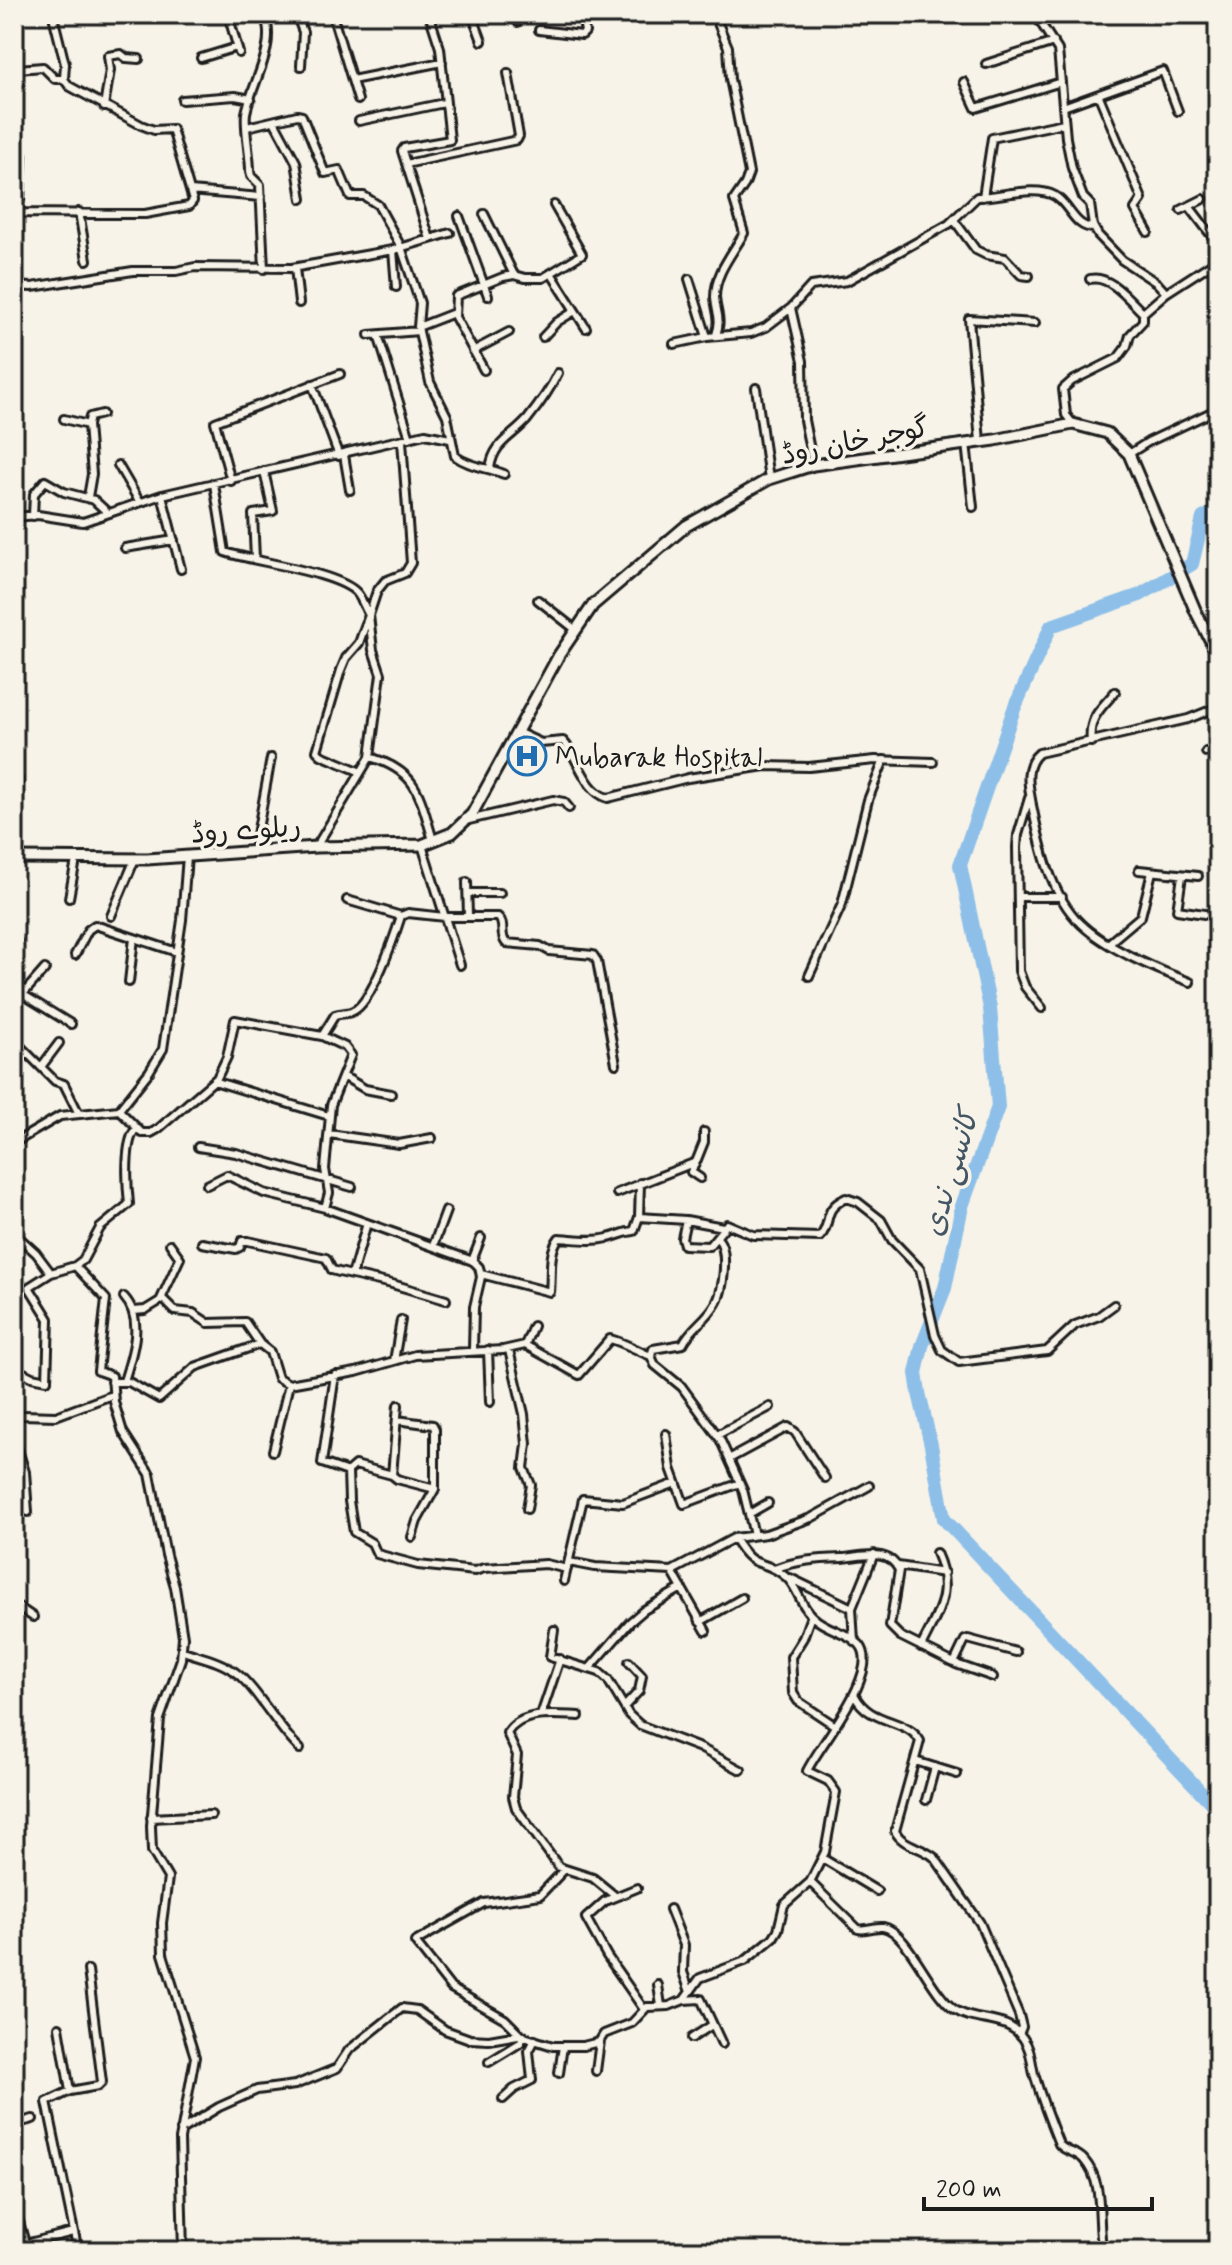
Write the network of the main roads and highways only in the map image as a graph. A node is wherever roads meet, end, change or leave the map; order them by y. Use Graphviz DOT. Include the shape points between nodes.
graph roads {
  1 [pos="1218,655"];
  2 [pos="468,817"];
  3 [pos="15,858"];
  1 -- 2 [label="main road, گوجر خان روڈ" via="1129,454 1107,433 1073,424 813,465 769,479 686,526 593,605"];
  2 -- 3 [label="main road, ریلوے روڈ" via="452,833 422,845 135,859"];
}
